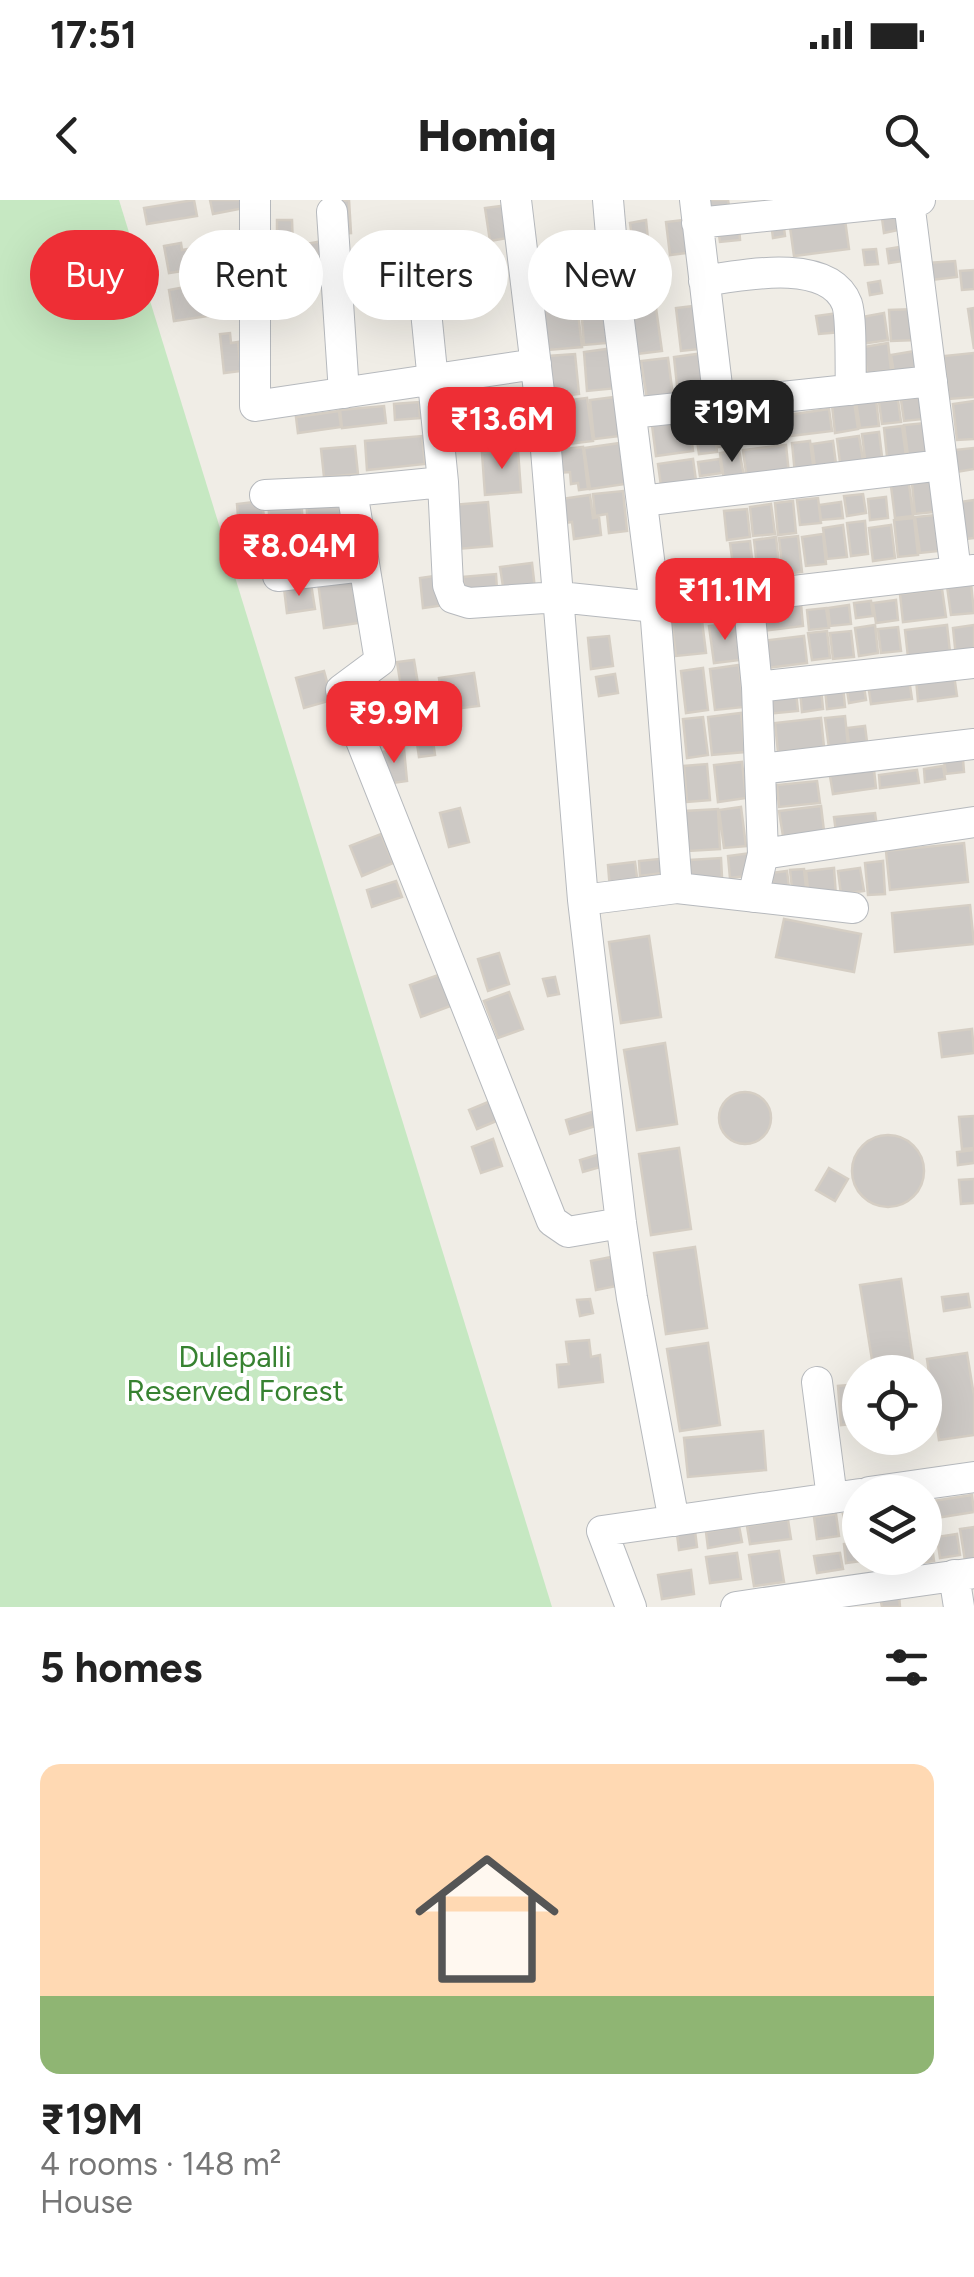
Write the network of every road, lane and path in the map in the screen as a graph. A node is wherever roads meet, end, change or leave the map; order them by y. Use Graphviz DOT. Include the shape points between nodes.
graph roads {
  1 [pos="255,200"];
  2 [pos="516,200"];
  3 [pos="608,200"];
  4 [pos="914,201"];
  5 [pos="332,212"];
  6 [pos="696,212"];
  7 [pos="704,280"];
  8 [pos="426,320"];
  9 [pos="536,364"];
  10 [pos="431,380"];
  11 [pos="932,381"];
  12 [pos="851,390"];
  13 [pos="344,393"];
  14 [pos="719,403"];
  15 [pos="631,413"];
  16 [pos="942,465"];
  17 [pos="443,482"];
  18 [pos="352,492"];
  19 [pos="265,495"];
  20 [pos="642,501"];
  21 [pos="364,566"];
  22 [pos="965,571"];
  23 [pos="278,576"];
  24 [pos="559,596"];
  25 [pos="748,596"];
  26 [pos="656,607"];
  27 [pos="973,670"];
  28 [pos="757,687"];
  29 [pos="974,744"];
  30 [pos="760,769"];
  31 [pos="974,822"];
  32 [pos="763,854"];
  33 [pos="677,888"];
  34 [pos="753,897"];
  35 [pos="583,900"];
  36 [pos="853,908"];
  37 [pos="621,1222"];
  38 [pos="817,1382"];
  39 [pos="974,1477"];
  40 [pos="842,1480"];
  41 [pos="942,1482"];
  42 [pos="842,1497"];
  43 [pos="674,1521"];
  44 [pos="964,1574"];
  45 [pos="632,1607"];
  46 [pos="736,1607"];
  47 [pos="958,1607"];
  1 -- 13 [label="street" via="255,406"];
  2 -- 9 [label="street"];
  3 -- 15 [label="street"];
  4 -- 6 [label="street"];
  4 -- 11 [label="street"];
  5 -- 13 [label="street"];
  6 -- 7 [label="street"];
  7 -- 12 [label="street" via="808,275 831,284 847,305"];
  7 -- 14 [label="street"];
  8 -- 10 [label="street"];
  9 -- 10 [label="street"];
  9 -- 24 [label="street"];
  10 -- 13 [label="street"];
  10 -- 17 [label="street"];
  11 -- 12 [label="street"];
  11 -- 16 [label="street"];
  12 -- 14 [label="street"];
  14 -- 15 [label="street"];
  15 -- 20 [label="street"];
  16 -- 20 [label="street"];
  16 -- 22 [label="street"];
  17 -- 18 [label="street"];
  17 -- 24 [label="street" via="453,598 469,603"];
  18 -- 19 [label="street"];
  18 -- 21 [label="street"];
  20 -- 26 [label="street"];
  21 -- 23 [label="street"];
  21 -- 37 [label="street" via="380,661 341,690 427,912 552,1222 568,1232"];
  22 -- 25 [label="street"];
  24 -- 26 [label="street"];
  24 -- 35 [label="street"];
  25 -- 26 [label="street"];
  25 -- 28 [label="street"];
  26 -- 33 [label="street"];
  27 -- 28 [label="street"];
  28 -- 30 [label="street"];
  29 -- 30 [label="street"];
  30 -- 32 [label="street"];
  31 -- 32 [label="street"];
  32 -- 34 [label="street"];
  33 -- 34 [label="street"];
  33 -- 35 [label="street"];
  34 -- 36 [label="street"];
  35 -- 37 [label="street"];
  37 -- 43 [label="street"];
  38 -- 40 [label="street"];
  39 -- 41 [label="street"];
  42 -- 43 [label="street"];
  43 -- 45 [label="street" via="602,1532"];
  44 -- 46 [label="street"];
  44 -- 47 [label="street"];
}
